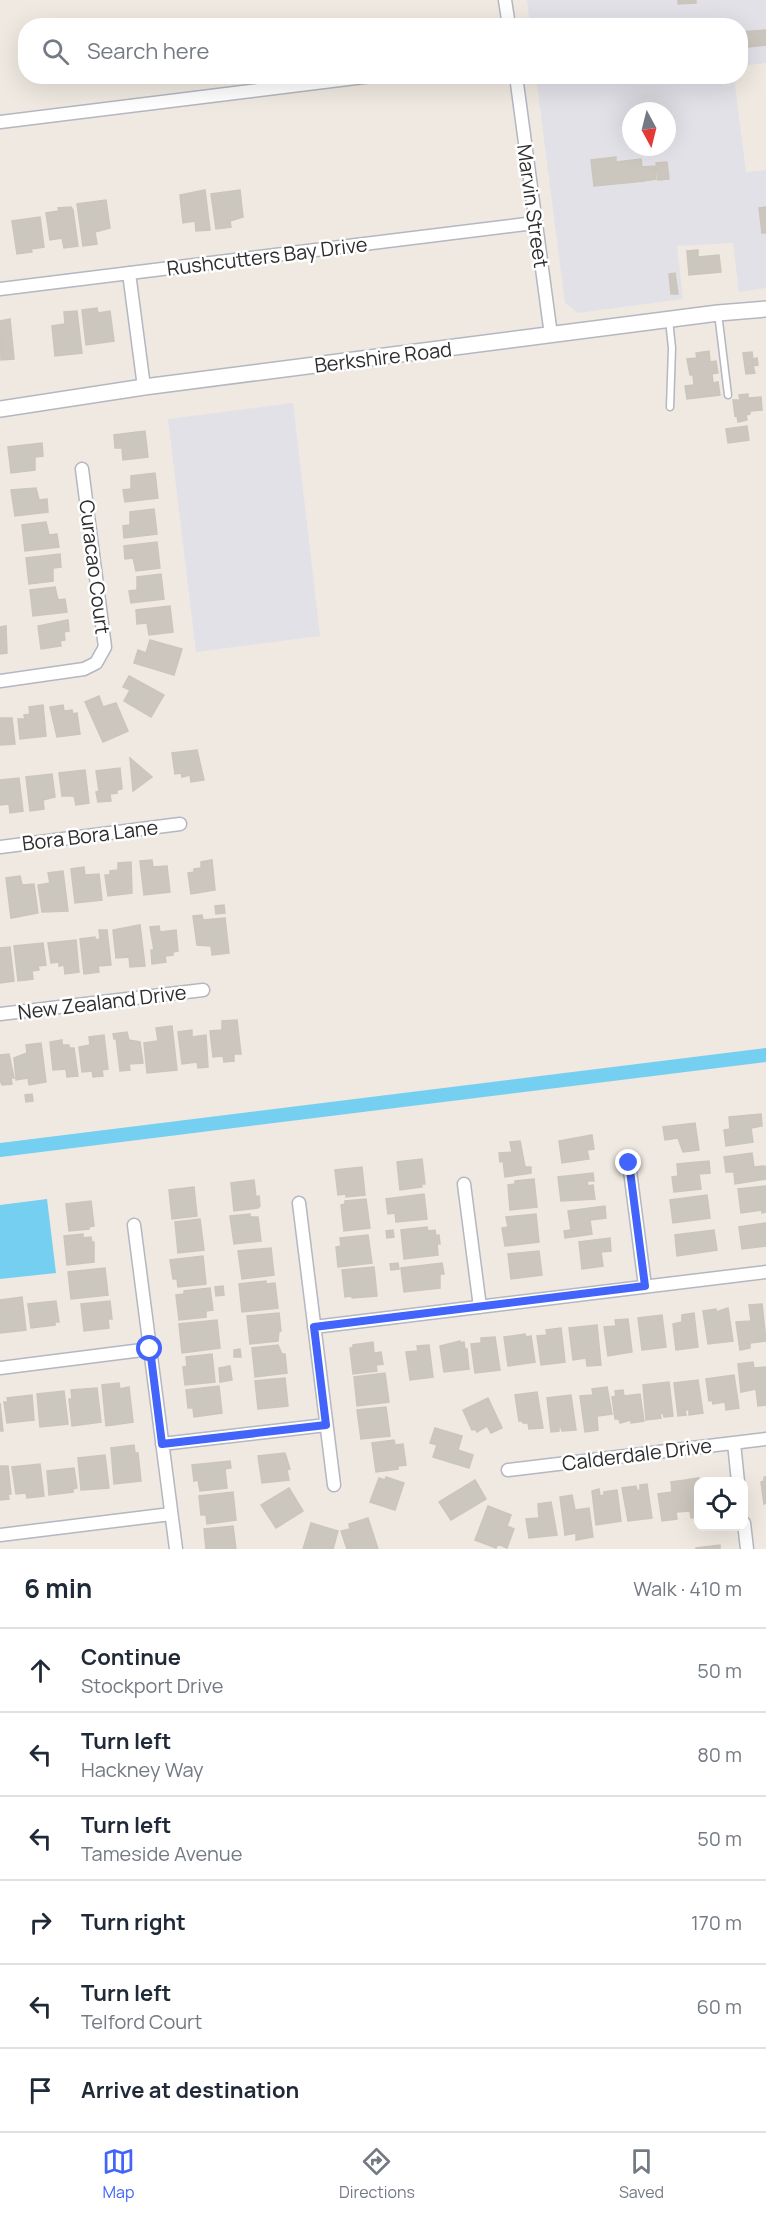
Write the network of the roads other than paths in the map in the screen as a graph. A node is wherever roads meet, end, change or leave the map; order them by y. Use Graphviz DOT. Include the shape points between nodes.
graph roads {
  1 [pos="505,0"];
  2 [pos="508,18"];
  3 [pos="307,84"];
  4 [pos="517,84"];
  5 [pos="0,122"];
  6 [pos="534,223"];
  7 [pos="129,273"];
  8 [pos="0,289"];
  9 [pos="766,309"];
  10 [pos="718,313"];
  11 [pos="669,319"];
  12 [pos="550,335"];
  13 [pos="144,387"];
  14 [pos="729,395"];
  15 [pos="670,407"];
  16 [pos="0,409"];
  17 [pos="82,469"];
  18 [pos="0,681"];
  19 [pos="180,824"];
  20 [pos="0,847"];
  21 [pos="203,990"];
  22 [pos="0,1014"];
  23 [pos="629,1163"];
  24 [pos="464,1184"];
  25 [pos="299,1203"];
  26 [pos="134,1225"];
  27 [pos="766,1272"];
  28 [pos="645,1286"];
  29 [pos="480,1306"];
  30 [pos="314,1327"];
  31 [pos="150,1349"];
  32 [pos="0,1368"];
  33 [pos="326,1425"];
  34 [pos="766,1439"];
  35 [pos="734,1443"];
  36 [pos="162,1444"];
  37 [pos="508,1470"];
  38 [pos="737,1477"];
  39 [pos="334,1485"];
  40 [pos="171,1514"];
  41 [pos="745,1531"];
  42 [pos="0,1535"];
  43 [pos="176,1549"];
  44 [pos="747,1549"];
  1 -- 2 [label="street"];
  3 -- 5 [label="street"];
  4 -- 6 [label="street, Marvin Street"];
  6 -- 7 [label="street, Rushcutters Bay Drive"];
  6 -- 12 [label="street, Marvin Street"];
  7 -- 8 [label="street, Rushcutters Bay Drive"];
  7 -- 13 [label="street"];
  9 -- 10 [label="street, Berkshire Road"];
  10 -- 11 [label="street, Berkshire Road"];
  10 -- 14 [label="lane"];
  11 -- 12 [label="street, Berkshire Road"];
  11 -- 15 [label="lane"];
  12 -- 13 [label="street, Berkshire Road"];
  13 -- 16 [label="street, Berkshire Road"];
  17 -- 18 [label="street, Curacao Court" via="105,647 96,663 84,669"];
  19 -- 20 [label="street, Bora Bora Lane"];
  21 -- 22 [label="street, New Zealand Drive"];
  23 -- 28 [label="street"];
  24 -- 29 [label="street"];
  25 -- 30 [label="street"];
  26 -- 31 [label="street"];
  27 -- 28 [label="street"];
  28 -- 29 [label="street"];
  29 -- 30 [label="street"];
  30 -- 33 [label="street"];
  31 -- 32 [label="street"];
  31 -- 36 [label="street"];
  33 -- 36 [label="street"];
  33 -- 39 [label="street"];
  34 -- 35 [label="street, Calderdale Drive"];
  35 -- 37 [label="street, Calderdale Drive"];
  35 -- 38 [label="street"];
  36 -- 40 [label="street"];
  40 -- 42 [label="street"];
  40 -- 43 [label="street"];
  41 -- 44 [label="street"];
}
